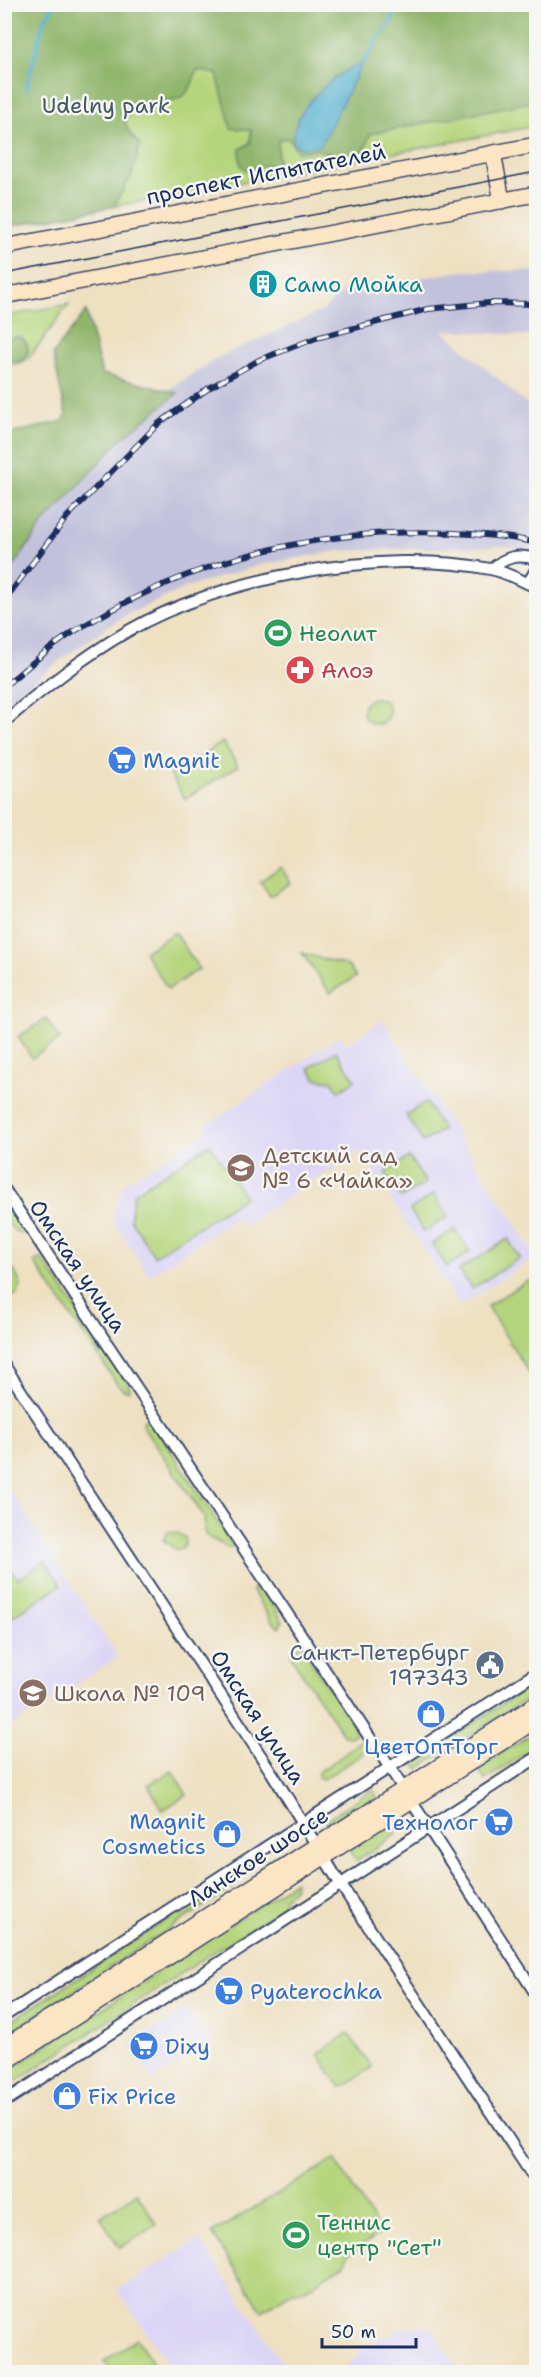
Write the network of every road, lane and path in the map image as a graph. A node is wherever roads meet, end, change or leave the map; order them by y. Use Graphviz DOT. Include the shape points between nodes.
graph roads {
  1 [pos="537,145"];
  2 [pos="493,153"];
  3 [pos="537,195"];
  4 [pos="502,201"];
  5 [pos="4,247"];
  6 [pos="4,296"];
  7 [pos="537,560"];
  8 [pos="492,569"];
  9 [pos="537,570"];
  10 [pos="532,585"];
  11 [pos="4,722"];
  12 [pos="4,1189"];
  13 [pos="4,1365"];
  14 [pos="537,1673"];
  15 [pos="537,1704"];
  16 [pos="537,1720"];
  17 [pos="537,1758"];
  18 [pos="390,1768"];
  19 [pos="408,1795"];
  20 [pos="303,1824"];
  21 [pos="429,1827"];
  22 [pos="320,1851"];
  23 [pos="341,1885"];
  24 [pos="537,1994"];
  25 [pos="4,2016"];
  26 [pos="4,2047"];
  27 [pos="4,2063"];
  28 [pos="4,2102"];
  29 [pos="537,2181"];
  1 -- 2 [label="main road, проспект Испытателей"];
  2 -- 4 [label="main road"];
  2 -- 5 [label="main road, проспект Испытателей"];
  3 -- 4 [label="main road"];
  4 -- 6 [label="main road"];
  7 -- 8 [label="street" via="509,557"];
  8 -- 10 [label="street"];
  8 -- 11 [label="street" via="407,563 340,566 266,579 191,602 130,629 73,665"];
  9 -- 10 [label="street"];
  12 -- 18 [label="street, Омская улица"];
  13 -- 20 [label="street, Омская улица"];
  14 -- 18 [label="street"];
  15 -- 19 [label="main road, Ланское шоссе"];
  16 -- 19 [label="main road, Ланское шоссе"];
  17 -- 21 [label="street"];
  18 -- 19 [label="street, Омская улица"];
  18 -- 20 [label="street"];
  19 -- 21 [label="street, Омская улица"];
  19 -- 22 [label="main road, Ланское шоссе"];
  20 -- 22 [label="street, Омская улица"];
  20 -- 25 [label="street"];
  21 -- 23 [label="street"];
  21 -- 24 [label="street, Омская улица"];
  22 -- 23 [label="street, Омская улица"];
  22 -- 26 [label="main road, Ланское шоссе"];
  22 -- 27 [label="main road, Ланское шоссе"];
  23 -- 28 [label="street"];
  23 -- 29 [label="street, Омская улица"];
}
